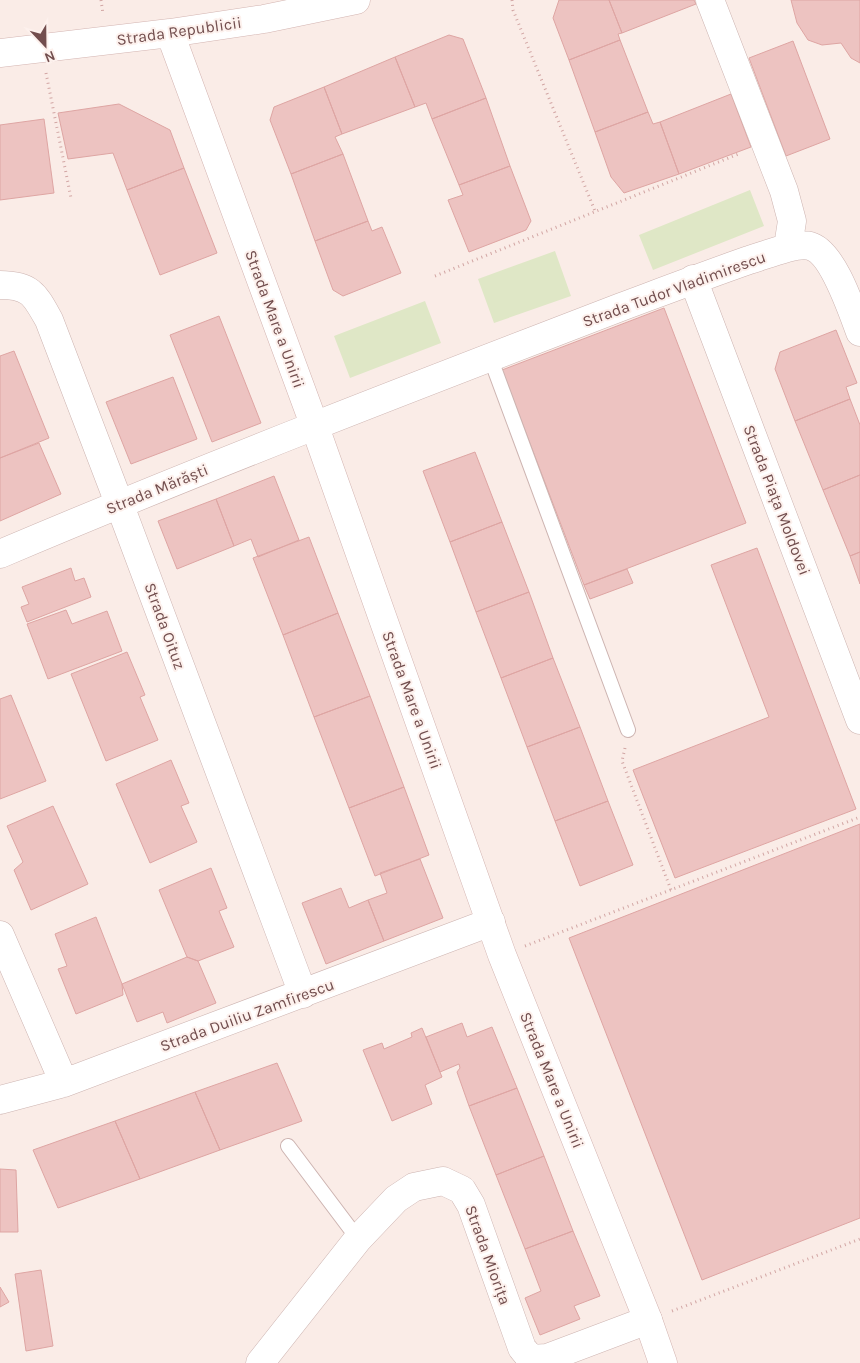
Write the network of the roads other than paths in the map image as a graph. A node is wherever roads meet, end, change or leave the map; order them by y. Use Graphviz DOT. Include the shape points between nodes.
graph roads {
  1 [pos="356,0"];
  2 [pos="710,0"];
  3 [pos="170,33"];
  4 [pos="0,52"];
  5 [pos="788,247"];
  6 [pos="694,279"];
  7 [pos="0,285"];
  8 [pos="860,332"];
  9 [pos="490,357"];
  10 [pos="315,427"];
  11 [pos="119,503"];
  12 [pos="0,554"];
  13 [pos="860,720"];
  14 [pos="628,730"];
  15 [pos="491,922"];
  16 [pos="0,935"];
  17 [pos="303,994"];
  18 [pos="64,1083"];
  19 [pos="0,1100"];
  20 [pos="288,1146"];
  21 [pos="358,1239"];
  22 [pos="648,1320"];
  23 [pos="260,1363"];
  24 [pos="663,1363"];
  1 -- 3 [label="street, Strada Republicii" via="264,19"];
  2 -- 5 [label="street" via="784,191 792,221"];
  3 -- 4 [label="street, Strada Republicii"];
  3 -- 10 [label="street, Strada Mare a Unirii"];
  5 -- 6 [label="street, Strada Tudor Vladimirescu"];
  5 -- 8 [label="street, Strada Tudor Vladimirescu" via="810,245 825,254 846,294"];
  6 -- 9 [label="street, Strada Tudor Vladimirescu"];
  6 -- 13 [label="street, Strada Piața Moldovei"];
  7 -- 11 [label="street, Strada Oituz" via="16,285 36,296 49,320"];
  9 -- 10 [label="street, Strada Tudor Vladimirescu"];
  9 -- 14 [label="lane"];
  10 -- 11 [label="street, Strada Mărăști"];
  10 -- 15 [label="street, Strada Mare a Unirii"];
  11 -- 12 [label="street, Strada Mărăști"];
  11 -- 17 [label="street, Strada Oituz"];
  15 -- 17 [label="street, Strada Duiliu Zamfirescu"];
  15 -- 22 [label="street, Strada Mare a Unirii"];
  16 -- 18 [label="street"];
  17 -- 18 [label="street, Strada Duiliu Zamfirescu"];
  18 -- 19 [label="street, Strada Duiliu Zamfirescu"];
  20 -- 21 [label="lane"];
  21 -- 22 [label="street, Strada Miorița" via="396,1199 414,1187 443,1181 462,1190 471,1205 522,1348 532,1359 547,1358"];
  21 -- 23 [label="street, Strada Miorița"];
  22 -- 24 [label="street, Strada Mare a Unirii"];
}
